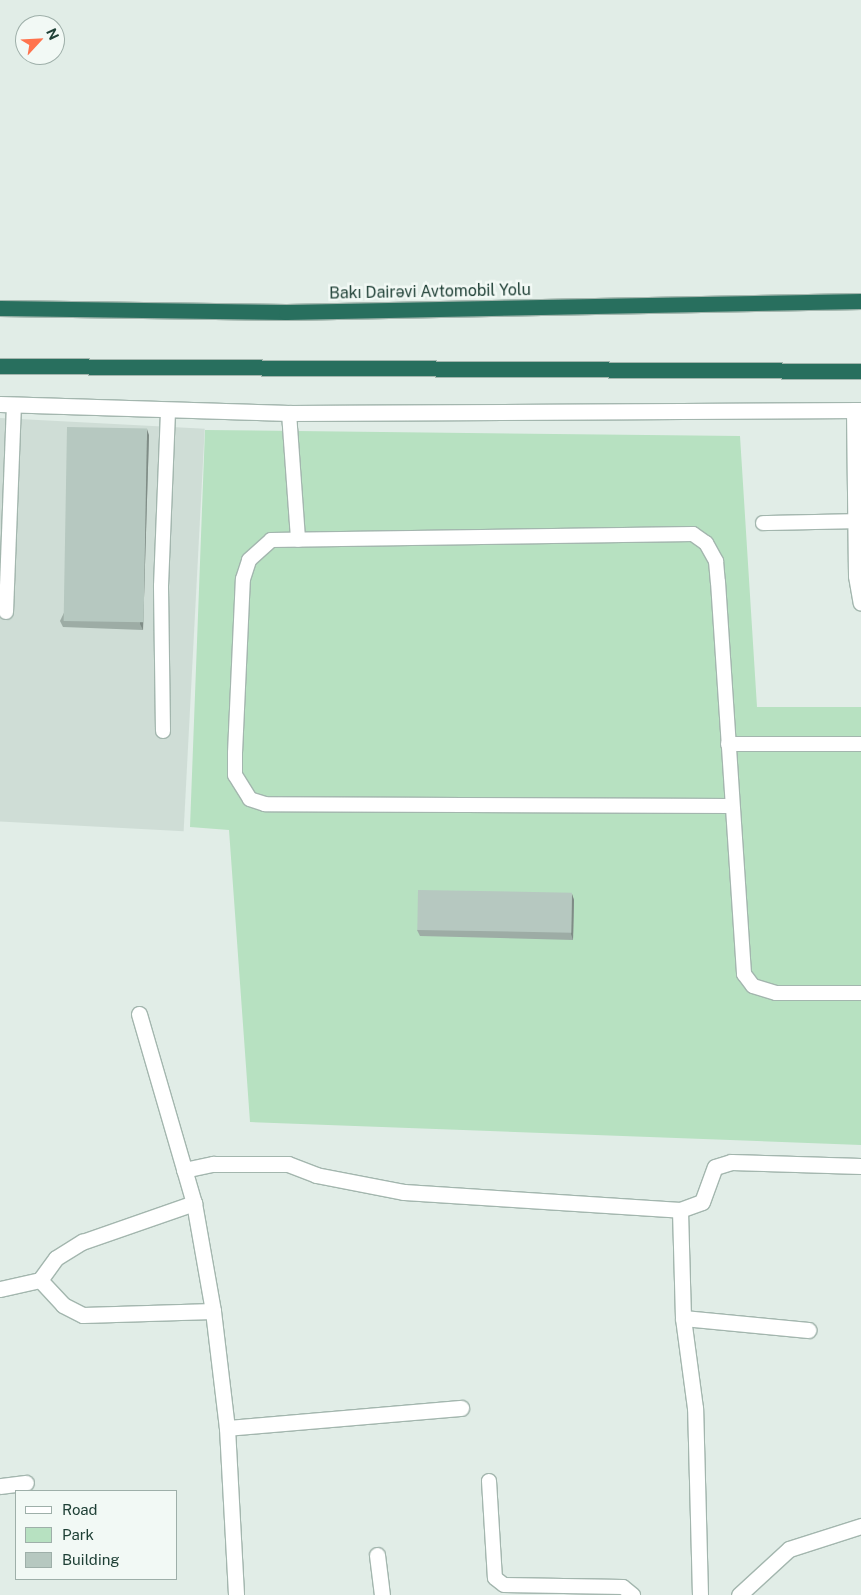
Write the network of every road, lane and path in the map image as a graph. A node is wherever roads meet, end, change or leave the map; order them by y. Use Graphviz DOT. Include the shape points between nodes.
graph roads {
  1 [pos="861,302"];
  2 [pos="0,308"];
  3 [pos="0,366"];
  4 [pos="861,371"];
  5 [pos="7,405"];
  6 [pos="858,410"];
  7 [pos="168,411"];
  8 [pos="289,413"];
  9 [pos="855,521"];
  10 [pos="763,523"];
  11 [pos="298,540"];
  12 [pos="861,603"];
  13 [pos="6,612"];
  14 [pos="163,732"];
  15 [pos="728,744"];
  16 [pos="861,744"];
  17 [pos="731,806"];
  18 [pos="861,993"];
  19 [pos="138,1014"];
  20 [pos="861,1166"];
  21 [pos="184,1170"];
  22 [pos="194,1203"];
  23 [pos="680,1210"];
  24 [pos="40,1280"];
  25 [pos="0,1289"];
  26 [pos="213,1311"];
  27 [pos="683,1318"];
  28 [pos="808,1330"];
  29 [pos="461,1408"];
  30 [pos="227,1428"];
  31 [pos="489,1482"];
  32 [pos="26,1483"];
  33 [pos="0,1486"];
  34 [pos="861,1526"];
  35 [pos="377,1555"];
  36 [pos="236,1595"];
  37 [pos="382,1595"];
  38 [pos="633,1595"];
  39 [pos="700,1595"];
  40 [pos="739,1595"];
  1 -- 2 [label="highway, Bakı Dairəvi Avtomobil Yolu" via="286,312"];
  3 -- 4 [label="highway"];
  5 -- 7 [label="street"];
  5 -- 13 [label="lane"];
  6 -- 8 [label="street"];
  6 -- 9 [label="street"];
  7 -- 8 [label="street"];
  7 -- 14 [label="lane" via="161,586"];
  8 -- 11 [label="lane"];
  9 -- 10 [label="lane"];
  9 -- 12 [label="street"];
  11 -- 15 [label="lane" via="692,534 706,543 716,561"];
  11 -- 17 [label="lane" via="272,540 258,548 243,579 235,775 250,799 266,804"];
  15 -- 16 [label="lane"];
  15 -- 17 [label="lane"];
  17 -- 18 [label="lane" via="744,974 753,986 770,992"];
  19 -- 21 [label="street"];
  20 -- 23 [label="street" via="732,1162 715,1168 702,1202"];
  21 -- 22 [label="street"];
  21 -- 23 [label="street" via="213,1164 288,1164 316,1175 404,1192"];
  22 -- 24 [label="street" via="82,1242 56,1258"];
  22 -- 26 [label="street"];
  23 -- 27 [label="street"];
  24 -- 25 [label="street"];
  24 -- 26 [label="street" via="63,1305 83,1315"];
  26 -- 30 [label="street"];
  27 -- 28 [label="street"];
  27 -- 39 [label="street" via="695,1408"];
  29 -- 30 [label="street"];
  30 -- 36 [label="street"];
  31 -- 38 [label="lane" via="495,1578 504,1585 622,1587"];
  32 -- 33 [label="street"];
  34 -- 40 [label="street" via="789,1548"];
  35 -- 37 [label="street"];
}
